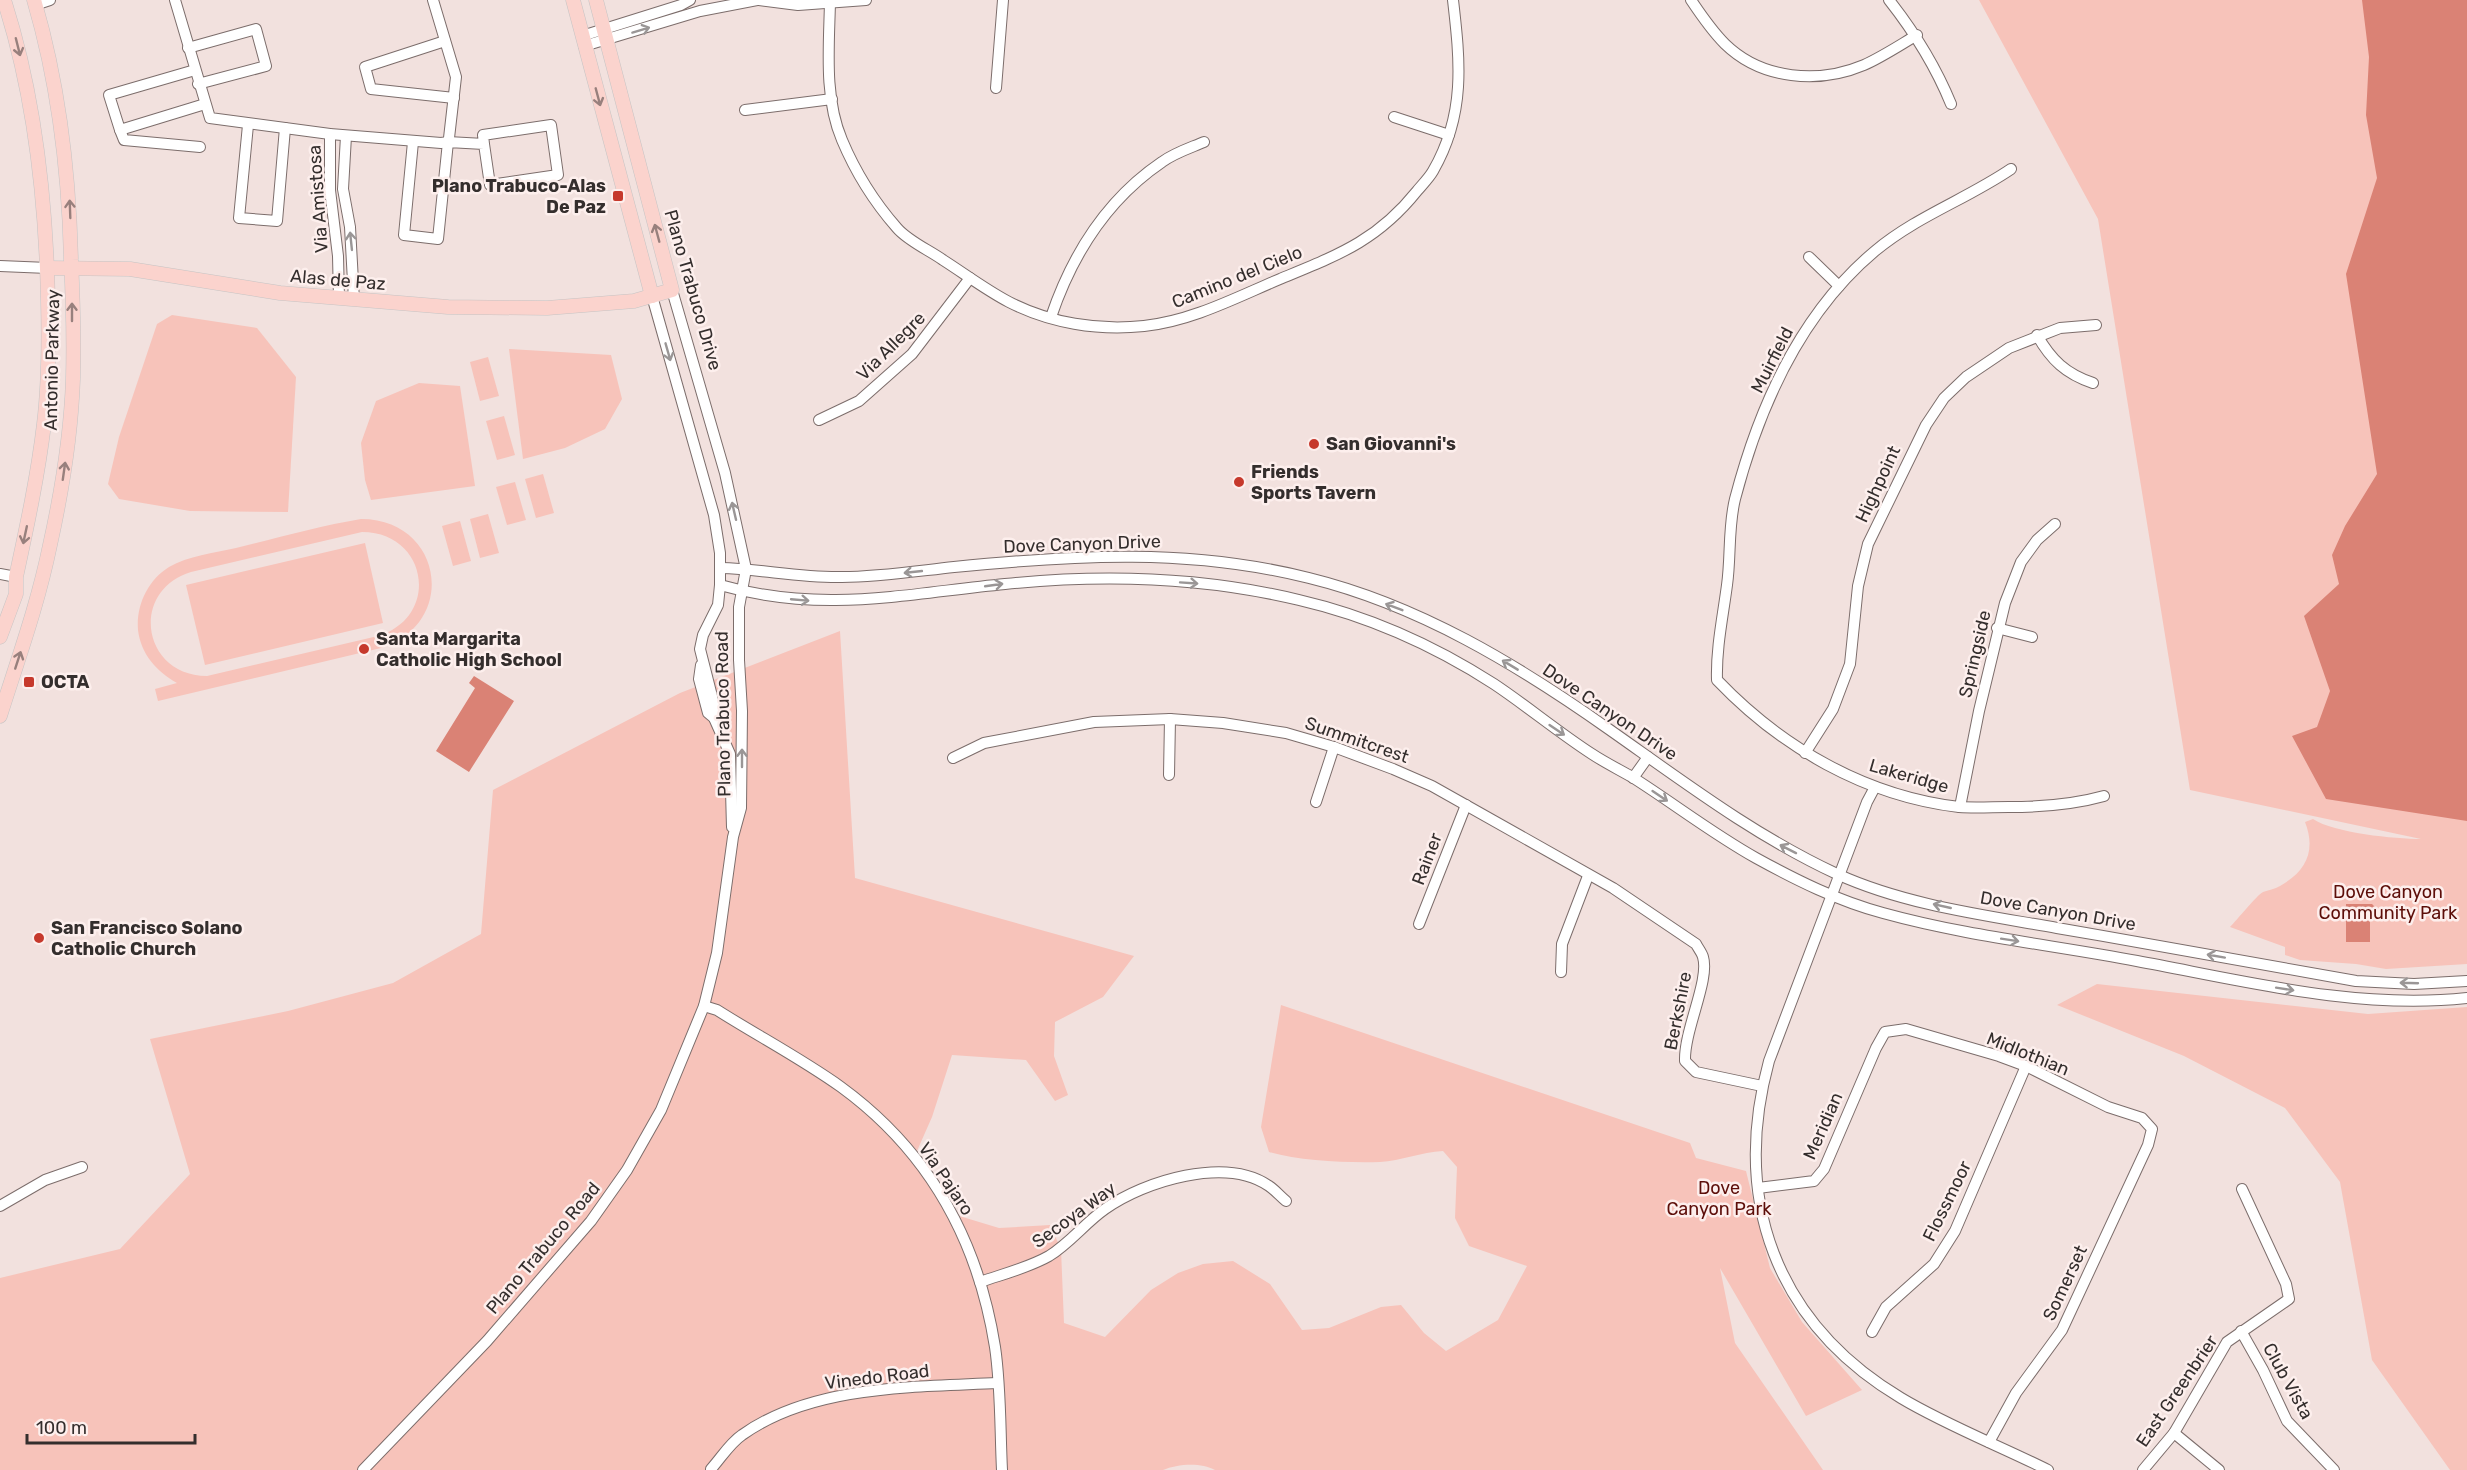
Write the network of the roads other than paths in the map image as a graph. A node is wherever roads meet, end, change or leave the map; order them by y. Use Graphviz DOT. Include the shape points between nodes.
graph roads {
  1 [pos="4,0"];
  2 [pos="50,0"];
  3 [pos="175,0"];
  4 [pos="432,0"];
  5 [pos="573,0"];
  6 [pos="596,0"];
  7 [pos="690,0"];
  8 [pos="758,0"];
  9 [pos="866,0"];
  10 [pos="1003,0"];
  11 [pos="1453,0"];
  12 [pos="1691,0"];
  13 [pos="1889,0"];
  14 [pos="821,1"];
  15 [pos="34,2"];
  16 [pos="721,3"];
  17 [pos="605,34"];
  18 [pos="1917,35"];
  19 [pos="445,41"];
  20 [pos="583,41"];
  21 [pos="188,48"];
  22 [pos="195,70"];
  23 [pos="198,84"];
  24 [pos="996,88"];
  25 [pos="454,98"];
  26 [pos="832,99"];
  27 [pos="205,104"];
  28 [pos="1951,104"];
  29 [pos="745,110"];
  30 [pos="1394,117"];
  31 [pos="248,124"];
  32 [pos="285,128"];
  33 [pos="120,130"];
  34 [pos="330,134"];
  35 [pos="1449,135"];
  36 [pos="346,136"];
  37 [pos="413,142"];
  38 [pos="448,142"];
  39 [pos="1204,142"];
  40 [pos="484,144"];
  41 [pos="200,147"];
  42 [pos="2011,169"];
  43 [pos="1809,257"];
  44 [pos="0,266"];
  45 [pos="72,267"];
  46 [pos="48,268"];
  47 [pos="970,278"];
  48 [pos="1839,286"];
  49 [pos="672,290"];
  50 [pos="652,296"];
  51 [pos="339,298"];
  52 [pos="354,300"];
  53 [pos="1050,317"];
  54 [pos="2096,325"];
  55 [pos="2037,335"];
  56 [pos="2093,383"];
  57 [pos="819,420"];
  58 [pos="2055,524"];
  59 [pos="720,568"];
  60 [pos="746,569"];
  61 [pos="0,574"];
  62 [pos="16,577"];
  63 [pos="720,585"];
  64 [pos="742,591"];
  65 [pos="1997,628"];
  66 [pos="0,637"];
  67 [pos="2032,637"];
  68 [pos="1716,664"];
  69 [pos="0,716"];
  70 [pos="1170,719"];
  71 [pos="1334,747"];
  72 [pos="1805,753"];
  73 [pos="1648,757"];
  74 [pos="953,758"];
  75 [pos="1168,776"];
  76 [pos="1633,778"];
  77 [pos="1875,787"];
  78 [pos="2104,796"];
  79 [pos="1316,802"];
  80 [pos="1466,805"];
  81 [pos="1960,807"];
  82 [pos="733,837"];
  83 [pos="1840,875"];
  84 [pos="1587,876"];
  85 [pos="1832,895"];
  86 [pos="1419,924"];
  87 [pos="1703,956"];
  88 [pos="1561,972"];
  89 [pos="2467,981"];
  90 [pos="2467,998"];
  91 [pos="704,1006"];
  92 [pos="1885,1032"];
  93 [pos="2026,1066"];
  94 [pos="1762,1086"];
  95 [pos="2152,1129"];
  96 [pos="82,1167"];
  97 [pos="1758,1188"];
  98 [pos="2242,1189"];
  99 [pos="1286,1201"];
  100 [pos="0,1206"];
  101 [pos="980,1282"];
  102 [pos="2241,1331"];
  103 [pos="1872,1332"];
  104 [pos="997,1383"];
  105 [pos="2174,1434"];
  106 [pos="1989,1442"];
  107 [pos="711,1468"];
  108 [pos="363,1470"];
  109 [pos="1002,1470"];
  110 [pos="2048,1470"];
  111 [pos="2143,1470"];
  112 [pos="2219,1470"];
  113 [pos="2334,1470"];
  1 -- 46 [label="main road, Antonio Parkway, one-way" via="28,96 43,197"];
  2 -- 15 [label="street"];
  3 -- 21 [label="street"];
  4 -- 19 [label="street"];
  5 -- 20 [label="main road"];
  6 -- 17 [label="main road, Plano Trabuco Drive"];
  7 -- 17 [label="street"];
  8 -- 14 [label="street" via="798,5"];
  8 -- 16 [label="street"];
  9 -- 14 [label="street"];
  10 -- 24 [label="street"];
  11 -- 35 [label="street, Camino del Cielo" via="1459,92"];
  12 -- 18 [label="street" via="1726,45 1768,70 1791,76 1840,73 1866,64"];
  13 -- 18 [label="street"];
  14 -- 26 [label="street, Camino del Cielo"];
  45 -- 15 [label="main road, Antonio Parkway, one-way" via="61,125"];
  17 -- 16 [label="street, one-way"];
  17 -- 20 [label="street"];
  49 -- 17 [label="main road, Plano Trabuco Drive, one-way"];
  18 -- 28 [label="street"];
  19 -- 25 [label="street" via="456,77"];
  19 -- 25 [label="street" via="365,67 371,89"];
  20 -- 50 [label="main road, one-way"];
  21 -- 22 [label="street"];
  21 -- 23 [label="street" via="256,29 266,66"];
  22 -- 23 [label="street"];
  22 -- 33 [label="street" via="109,95"];
  23 -- 27 [label="street"];
  25 -- 38 [label="street"];
  26 -- 29 [label="street"];
  26 -- 47 [label="street, Camino del Cielo" via="842,141 880,206 899,230"];
  27 -- 31 [label="street, Via Amistosa" via="210,118"];
  27 -- 33 [label="street"];
  30 -- 35 [label="street"];
  31 -- 32 [label="street, Via Amistosa"];
  31 -- 32 [label="street, Via Amistosa" via="239,218 277,221"];
  32 -- 34 [label="street, Via Amistosa"];
  33 -- 41 [label="street" via="124,140"];
  34 -- 36 [label="street, Via Amistosa"];
  34 -- 51 [label="street, Via Amistosa" via="330,190"];
  35 -- 53 [label="street, Camino del Cielo" via="1433,171 1403,209 1375,234 1336,256 1191,316 1167,322 1111,328"];
  36 -- 37 [label="street, Via Amistosa"];
  52 -- 36 [label="street, Via Amistosa, one-way" via="352,245 343,189"];
  37 -- 38 [label="street, Via Amistosa"];
  37 -- 38 [label="street" via="404,235 438,239"];
  38 -- 40 [label="street, Via Amistosa"];
  39 -- 53 [label="street" via="1163,161 1110,207 1085,241"];
  40 -- 40 [label="street" via="483,135 551,125 558,175 490,186"];
  42 -- 48 [label="street, Muirfield" via="1905,228"];
  43 -- 48 [label="street"];
  44 -- 46 [label="street, Alas de Paz"];
  45 -- 46 [label="main road, Alas de Paz"];
  45 -- 51 [label="main road, Alas de Paz" via="130,268 280,293"];
  69 -- 45 [label="main road, Antonio Parkway, one-way" via="36,604 60,495 73,378"];
  46 -- 62 [label="main road, Antonio Parkway, one-way" via="49,346 44,423"];
  47 -- 53 [label="street, Camino del Cielo" via="1009,302"];
  47 -- 57 [label="street, Via Allegre" via="912,354 859,401"];
  48 -- 68 [label="street, Muirfield" via="1809,325 1786,365 1747,463 1735,501"];
  49 -- 50 [label="main road, Alas de Paz"];
  60 -- 49 [label="street, Plano Trabuco Drive, one-way" via="725,473"];
  50 -- 52 [label="main road, Alas de Paz" via="547,308 448,307"];
  50 -- 59 [label="street, one-way" via="714,515"];
  51 -- 52 [label="main road, Alas de Paz"];
  54 -- 55 [label="street, Highpoint" via="2060,328"];
  55 -- 56 [label="street" via="2044,349 2073,376"];
  55 -- 72 [label="street, Highpoint" via="2009,348 1966,377 1944,398 1926,425 1868,544 1858,586 1850,664 1833,709"];
  58 -- 65 [label="street, Springside" via="2020,562"];
  59 -- 60 [label="street, Dove Canyon Drive"];
  59 -- 63 [label="street"];
  60 -- 64 [label="street, Plano Trabuco Drive"];
  73 -- 60 [label="street, Dove Canyon Drive, one-way" via="1522,672 1448,630 1343,587 1305,577 1213,560 1133,555 841,578"];
  61 -- 62 [label="street"];
  62 -- 66 [label="main road, Antonio Parkway" via="16,594"];
  63 -- 64 [label="street, Dove Canyon Drive"];
  63 -- 82 [label="street, Plano Trabuco Road" via="718,605 700,649 716,712 714,718 730,754"];
  64 -- 76 [label="street, Dove Canyon Drive, one-way" via="806,601 843,601 1005,584 1149,579 1222,585 1302,600 1356,616 1424,644 1495,684 1592,754"];
  82 -- 64 [label="street, Plano Trabuco Road, one-way" via="741,807 738,638"];
  65 -- 67 [label="street"];
  65 -- 81 [label="street, Springside"];
  68 -- 72 [label="street, Lakeridge" via="1717,680 1727,691"];
  70 -- 71 [label="street, Summitcrest" via="1286,733"];
  70 -- 74 [label="street, Summitcrest" via="1094,722 1044,730 984,743"];
  70 -- 75 [label="street"];
  71 -- 79 [label="street"];
  71 -- 80 [label="street, Summitcrest" via="1393,768"];
  72 -- 77 [label="street, Lakeridge"];
  73 -- 76 [label="street"];
  83 -- 73 [label="street, Dove Canyon Drive, one-way" via="1774,842"];
  76 -- 85 [label="street, Dove Canyon Drive, one-way" via="1754,857"];
  77 -- 81 [label="street, Lakeridge"];
  77 -- 83 [label="street"];
  78 -- 81 [label="street, Lakeridge" via="2076,804"];
  80 -- 84 [label="street, Summitcrest"];
  80 -- 86 [label="street, Rainer"];
  82 -- 91 [label="street, Plano Trabuco Road" via="717,953"];
  83 -- 85 [label="street"];
  89 -- 83 [label="street, Dove Canyon Drive, one-way" via="2414,984 2347,979 1977,914 1888,893"];
  84 -- 87 [label="street, Summitcrest" via="1613,888 1696,944"];
  84 -- 88 [label="street" via="1562,944"];
  85 -- 90 [label="street, Dove Canyon Drive, one-way" via="1881,913 1975,934 2279,988 2428,1003"];
  85 -- 94 [label="street"];
  87 -- 94 [label="street, Berkshire" via="1703,976 1685,1045 1685,1061 1696,1072"];
  91 -- 101 [label="street, Via Pajaro" via="717,1010 842,1088 891,1130 944,1199 966,1240"];
  91 -- 108 [label="street, Plano Trabuco Road" via="661,1110 627,1170 591,1221 487,1341"];
  92 -- 93 [label="street, Midlothian" via="1906,1029"];
  92 -- 97 [label="street, Meridian" via="1824,1169 1814,1181"];
  93 -- 95 [label="street, Midlothian" via="2108,1107 2142,1118"];
  93 -- 103 [label="street, Flossmoor" via="1955,1231 1934,1264 1886,1307"];
  94 -- 97 [label="street" via="1755,1136"];
  95 -- 106 [label="street, Somerset" via="2062,1330 2016,1393"];
  96 -- 100 [label="street" via="45,1180"];
  97 -- 106 [label="street" via="1764,1224 1777,1261 1804,1311 1831,1344 1902,1399"];
  98 -- 102 [label="street, East Greenbrier" via="2286,1284 2289,1299"];
  99 -- 101 [label="street, Secoya Way" via="1269,1185 1251,1177 1213,1173 1168,1178 1107,1207 1050,1255"];
  101 -- 104 [label="street, Via Pajaro" via="995,1350"];
  102 -- 105 [label="street, East Greenbrier" via="2227,1342 2213,1363"];
  102 -- 113 [label="street, Club Vista" via="2286,1421"];
  104 -- 107 [label="street, Vinedo Road" via="865,1392 817,1401 741,1435"];
  104 -- 109 [label="street, Via Pajaro"];
  105 -- 111 [label="street, East Greenbrier"];
  105 -- 112 [label="street"];
  106 -- 110 [label="street"];
}
